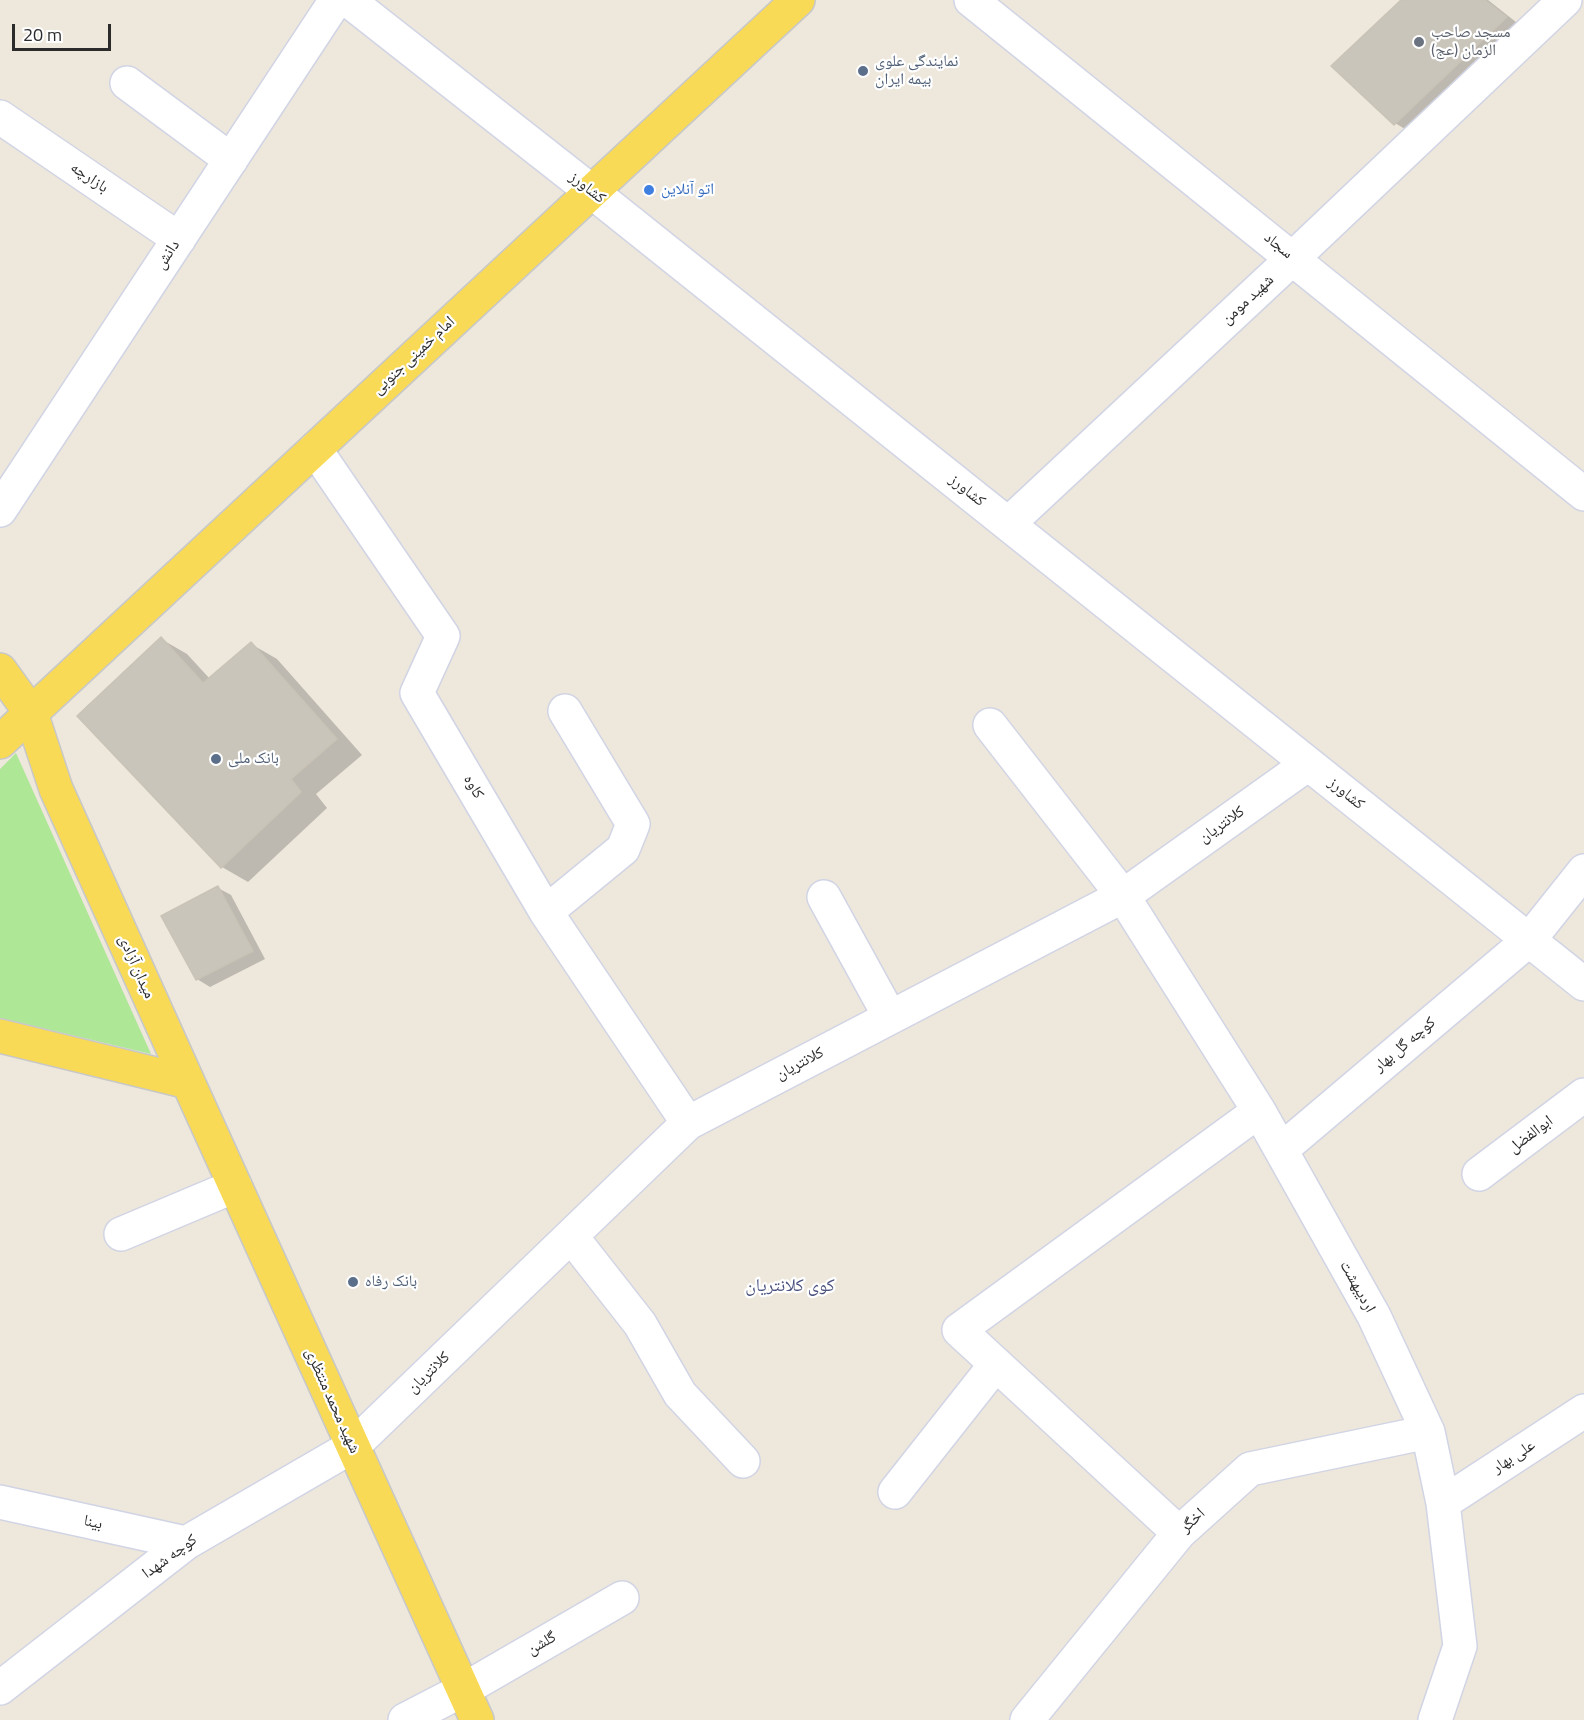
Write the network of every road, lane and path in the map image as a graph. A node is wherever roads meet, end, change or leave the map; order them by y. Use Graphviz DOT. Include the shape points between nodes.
graph roads {
  1 [pos="336,0"];
  2 [pos="348,0"];
  3 [pos="798,0"];
  4 [pos="971,0"];
  5 [pos="1568,6"];
  6 [pos="127,84"];
  7 [pos="0,117"];
  8 [pos="231,160"];
  9 [pos="591,191"];
  10 [pos="179,239"];
  11 [pos="1293,258"];
  12 [pos="315,449"];
  13 [pos="1584,494"];
  14 [pos="0,510"];
  15 [pos="1008,524"];
  16 [pos="0,670"];
  17 [pos="565,711"];
  18 [pos="31,713"];
  19 [pos="990,725"];
  20 [pos="0,742"];
  21 [pos="1308,764"];
  22 [pos="1584,871"];
  23 [pos="1122,896"];
  24 [pos="824,897"];
  25 [pos="546,912"];
  26 [pos="1529,940"];
  27 [pos="1584,984"];
  28 [pos="890,1017"];
  29 [pos="0,1036"];
  30 [pos="188,1082"];
  31 [pos="1584,1095"];
  32 [pos="1259,1111"];
  33 [pos="688,1123"];
  34 [pos="1281,1150"];
  35 [pos="1479,1174"];
  36 [pos="235,1186"];
  37 [pos="121,1234"];
  38 [pos="571,1236"];
  39 [pos="996,1364"];
  40 [pos="1582,1416"];
  41 [pos="1428,1432"];
  42 [pos="353,1446"];
  43 [pos="743,1461"];
  44 [pos="895,1492"];
  45 [pos="0,1502"];
  46 [pos="1443,1503"];
  47 [pos="1179,1533"];
  48 [pos="186,1543"];
  49 [pos="622,1598"];
  50 [pos="0,1688"];
  51 [pos="463,1690"];
  52 [pos="405,1720"];
  53 [pos="477,1720"];
  54 [pos="1028,1720"];
  55 [pos="1435,1720"];
  1 -- 8 [label="street, دانش"];
  2 -- 9 [label="street, کشاورز"];
  3 -- 9 [label="main road, امام خمینی جنوبی"];
  4 -- 11 [label="street, سجاد"];
  5 -- 11 [label="street, شهید مومن"];
  6 -- 8 [label="street"];
  7 -- 10 [label="street, بازارچه"];
  8 -- 10 [label="street, دانش"];
  9 -- 12 [label="main road, امام خمینی جنوبی"];
  9 -- 15 [label="street, کشاورز"];
  10 -- 14 [label="street, دانش"];
  11 -- 13 [label="street, سجاد"];
  11 -- 15 [label="street, شهید مومن"];
  12 -- 18 [label="main road, امام خمینی جنوبی"];
  12 -- 25 [label="street, کاوه" via="443,636 417,693"];
  15 -- 21 [label="street, کشاورز"];
  16 -- 18 [label="main road"];
  17 -- 25 [label="street" via="633,824 623,849"];
  18 -- 20 [label="main road"];
  18 -- 30 [label="main road, میدان آزادی" via="56,789"];
  19 -- 23 [label="street, اردیبهشت"];
  21 -- 23 [label="street, کلانتریان"];
  21 -- 26 [label="street, کشاورز"];
  22 -- 26 [label="street, کوچه گل بهار"];
  23 -- 28 [label="street, کلانتریان"];
  23 -- 32 [label="street, اردیبهشت"];
  24 -- 28 [label="street"];
  25 -- 33 [label="street, کاوه"];
  26 -- 27 [label="street, کشاورز"];
  26 -- 34 [label="street, کوچه گل بهار"];
  28 -- 33 [label="street, کلانتریان"];
  29 -- 30 [label="main road"];
  30 -- 36 [label="main road, شهید محمد منتظری"];
  31 -- 35 [label="street, ابوالفضل"];
  32 -- 34 [label="street, اردیبهشت"];
  32 -- 39 [label="street" via="959,1330"];
  33 -- 38 [label="street, کلانتریان"];
  34 -- 41 [label="street, اردیبهشت" via="1374,1316"];
  36 -- 37 [label="street"];
  36 -- 42 [label="main road, شهید محمد منتظری"];
  38 -- 42 [label="street, کلانتریان"];
  38 -- 43 [label="street" via="640,1324 680,1394"];
  39 -- 44 [label="street"];
  39 -- 47 [label="street"];
  40 -- 46 [label="street, علی بهار"];
  41 -- 46 [label="street, اردیبهشت"];
  41 -- 47 [label="street, اخگر" via="1250,1469"];
  42 -- 48 [label="street, کوچه شهدا"];
  42 -- 51 [label="main road, شهید محمد منتظری"];
  45 -- 48 [label="street, بینا"];
  46 -- 55 [label="street, اردیبهشت" via="1460,1646"];
  47 -- 54 [label="street, اخگر"];
  48 -- 50 [label="street, کوچه شهدا"];
  49 -- 51 [label="street, گلشن"];
  51 -- 52 [label="street, گلشن"];
  51 -- 53 [label="main road, شهید محمد منتظری"];
}
